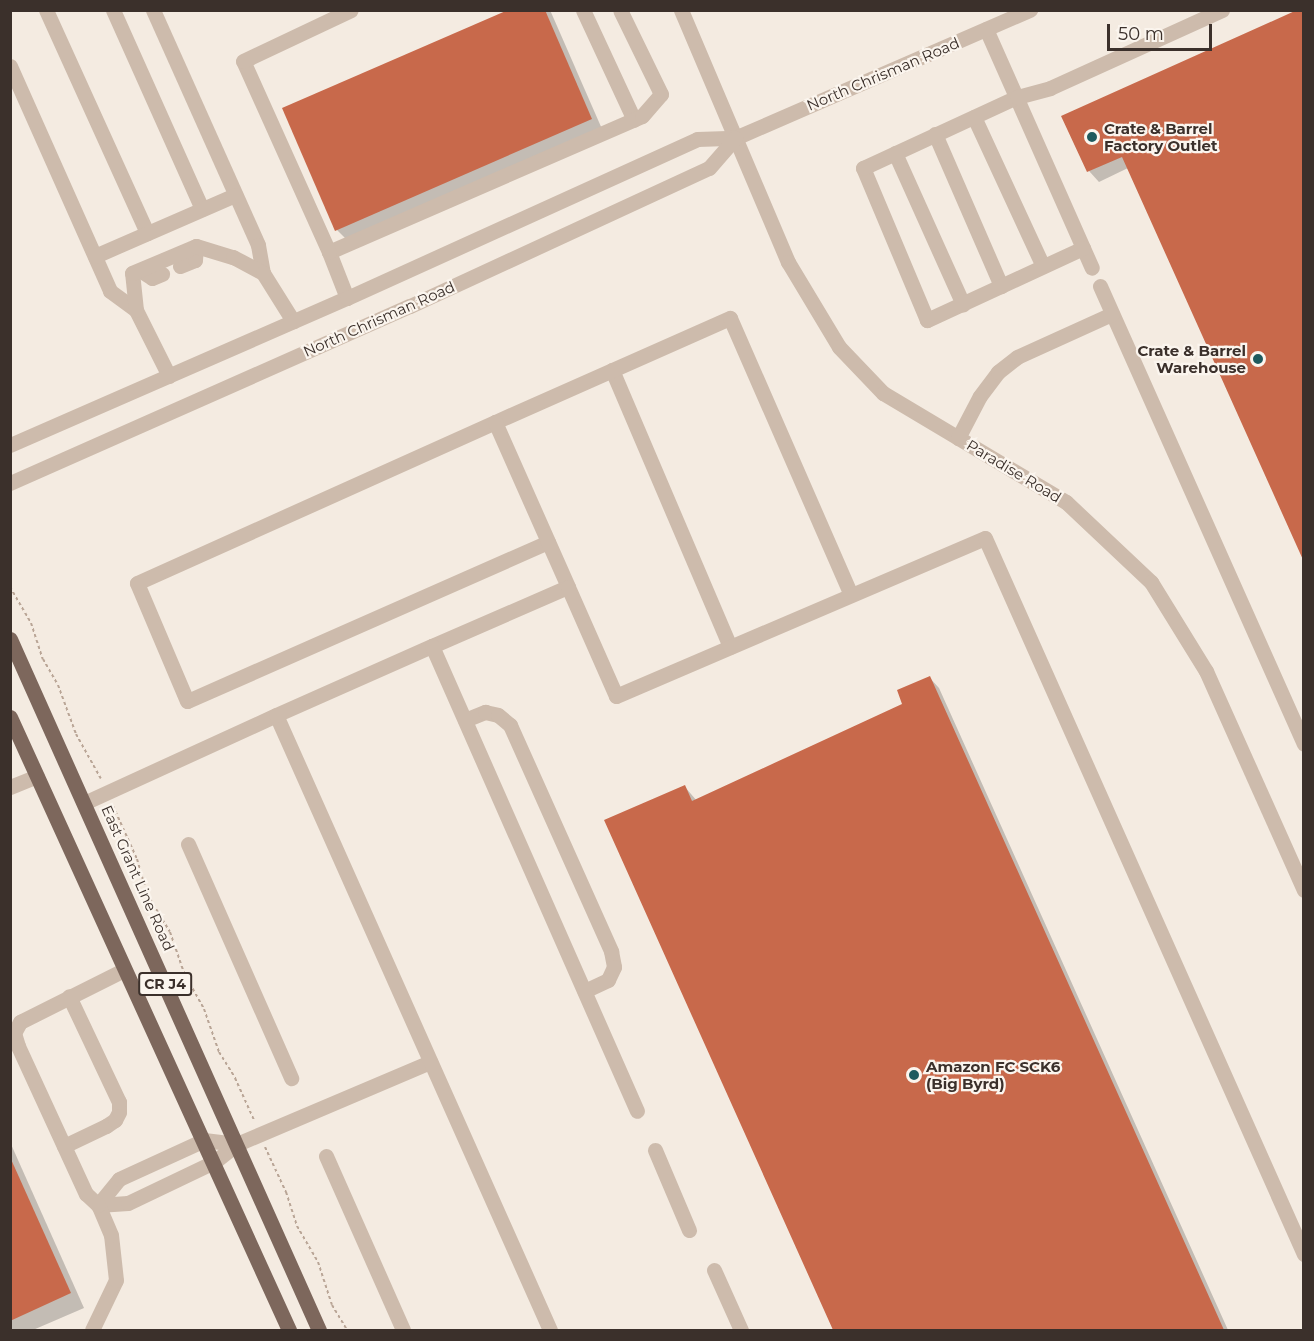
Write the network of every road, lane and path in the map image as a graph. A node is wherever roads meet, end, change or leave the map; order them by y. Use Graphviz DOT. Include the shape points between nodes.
graph roads {
  1 [pos="46,10"];
  2 [pos="112,10"];
  3 [pos="153,10"];
  4 [pos="351,10"];
  5 [pos="583,10"];
  6 [pos="620,10"];
  7 [pos="681,10"];
  8 [pos="1030,10"];
  9 [pos="1222,10"];
  10 [pos="986,29"];
  11 [pos="10,66"];
  12 [pos="1017,97"];
  13 [pos="974,117"];
  14 [pos="634,120"];
  15 [pos="935,134"];
  16 [pos="735,138"];
  17 [pos="895,153"];
  18 [pos="235,195"];
  19 [pos="202,209"];
  20 [pos="147,233"];
  21 [pos="196,246"];
  22 [pos="1083,248"];
  23 [pos="329,252"];
  24 [pos="95,256"];
  25 [pos="180,266"];
  26 [pos="1043,266"];
  27 [pos="1092,268"];
  28 [pos="141,271"];
  29 [pos="263,273"];
  30 [pos="162,274"];
  31 [pos="1001,286"];
  32 [pos="1100,286"];
  33 [pos="347,298"];
  34 [pos="963,304"];
  35 [pos="136,310"];
  36 [pos="1112,314"];
  37 [pos="293,321"];
  38 [pos="612,370"];
  39 [pos="169,376"];
  40 [pos="495,422"];
  41 [pos="958,438"];
  42 [pos="10,445"];
  43 [pos="10,483"];
  44 [pos="548,542"];
  45 [pos="10,587"];
  46 [pos="568,587"];
  47 [pos="851,595"];
  48 [pos="10,639"];
  49 [pos="432,645"];
  50 [pos="730,647"];
  51 [pos="276,715"];
  52 [pos="10,717"];
  53 [pos="465,720"];
  54 [pos="1304,744"];
  55 [pos="37,776"];
  56 [pos="10,788"];
  57 [pos="107,792"];
  58 [pos="84,803"];
  59 [pos="188,844"];
  60 [pos="1304,890"];
  61 [pos="124,970"];
  62 [pos="584,991"];
  63 [pos="69,996"];
  64 [pos="12,1034"];
  65 [pos="430,1062"];
  66 [pos="291,1078"];
  67 [pos="637,1111"];
  68 [pos="260,1135"];
  69 [pos="204,1140"];
  70 [pos="237,1144"];
  71 [pos="64,1146"];
  72 [pos="655,1150"];
  73 [pos="326,1156"];
  74 [pos="214,1162"];
  75 [pos="98,1205"];
  76 [pos="689,1230"];
  77 [pos="1304,1254"];
  78 [pos="714,1270"];
  79 [pos="92,1330"];
  80 [pos="289,1330"];
  81 [pos="319,1330"];
  82 [pos="347,1330"];
  83 [pos="403,1330"];
  84 [pos="550,1330"];
  85 [pos="741,1330"];
  1 -- 20 [label="street"];
  2 -- 19 [label="street"];
  3 -- 18 [label="street"];
  4 -- 23 [label="street" via="243,61"];
  5 -- 14 [label="street"];
  6 -- 14 [label="street" via="661,94"];
  7 -- 16 [label="street, Paradise Road"];
  8 -- 10 [label="street, North Chrisman Road"];
  9 -- 12 [label="street" via="1050,88"];
  10 -- 12 [label="street"];
  10 -- 16 [label="street, North Chrisman Road"];
  11 -- 24 [label="street"];
  12 -- 13 [label="street"];
  12 -- 22 [label="street"];
  13 -- 15 [label="street"];
  13 -- 26 [label="street"];
  14 -- 23 [label="street"];
  15 -- 17 [label="street"];
  15 -- 31 [label="street"];
  16 -- 33 [label="street, North Chrisman Road" via="697,139"];
  16 -- 41 [label="street, Paradise Road" via="788,262 839,347 883,393"];
  16 -- 43 [label="street, North Chrisman Road" via="709,168"];
  17 -- 34 [label="street"];
  17 -- 34 [label="street" via="862,168 927,320"];
  18 -- 19 [label="street"];
  18 -- 29 [label="street" via="258,245"];
  19 -- 20 [label="street"];
  20 -- 24 [label="street"];
  21 -- 25 [label="street" via="195,260"];
  21 -- 28 [label="street"];
  21 -- 29 [label="street" via="233,256"];
  22 -- 26 [label="street"];
  22 -- 27 [label="street"];
  23 -- 33 [label="street"];
  24 -- 35 [label="street" via="110,291"];
  26 -- 31 [label="street"];
  28 -- 30 [label="street" via="152,279"];
  28 -- 35 [label="street" via="132,273"];
  29 -- 37 [label="street"];
  31 -- 34 [label="street"];
  32 -- 36 [label="street"];
  33 -- 37 [label="street, North Chrisman Road"];
  35 -- 39 [label="street"];
  36 -- 41 [label="street" via="1017,357 998,372"];
  36 -- 54 [label="street"];
  37 -- 39 [label="street, North Chrisman Road"];
  38 -- 40 [label="street"];
  38 -- 47 [label="street" via="730,318"];
  38 -- 50 [label="street"];
  39 -- 42 [label="street, North Chrisman Road"];
  40 -- 44 [label="street"];
  40 -- 44 [label="street" via="137,583 187,701"];
  41 -- 60 [label="street, Paradise Road" via="1066,502 1151,582 1206,671"];
  44 -- 46 [label="street"];
  45 -- 57 [label="path" via="31,623 76,734"];
  46 -- 49 [label="street"];
  46 -- 50 [label="street" via="616,696"];
  47 -- 50 [label="street"];
  47 -- 77 [label="street" via="985,538"];
  48 -- 58 [label="main road, East Grant Line Road / CR J4"];
  49 -- 51 [label="street"];
  49 -- 53 [label="street"];
  51 -- 57 [label="street"];
  51 -- 65 [label="street"];
  52 -- 55 [label="main road, CR J4"];
  53 -- 62 [label="street"];
  53 -- 62 [label="street" via="485,712 498,715 510,725 611,951 614,967 608,980"];
  55 -- 56 [label="street"];
  55 -- 61 [label="main road, CR J4"];
  57 -- 58 [label="street"];
  57 -- 68 [label="path" via="137,859 147,894 170,932 219,1052"];
  58 -- 70 [label="main road, East Grant Line Road / CR J4"];
  59 -- 66 [label="street"];
  61 -- 63 [label="street"];
  61 -- 69 [label="main road, CR J4"];
  62 -- 67 [label="street"];
  63 -- 64 [label="street" via="20,1022"];
  63 -- 71 [label="street" via="119,1102 119,1112 106,1126"];
  64 -- 71 [label="street"];
  65 -- 68 [label="street"];
  65 -- 84 [label="street"];
  68 -- 70 [label="street"];
  68 -- 82 [label="path" via="297,1226 318,1262 333,1305"];
  69 -- 70 [label="street"];
  69 -- 74 [label="main road, CR J4"];
  69 -- 75 [label="street" via="119,1179"];
  70 -- 74 [label="street"];
  70 -- 81 [label="main road, East Grant Line Road / CR J4"];
  71 -- 75 [label="street" via="86,1194"];
  72 -- 76 [label="street"];
  73 -- 83 [label="street"];
  74 -- 75 [label="street" via="128,1203"];
  74 -- 80 [label="main road, CR J4"];
  75 -- 79 [label="street" via="111,1235 116,1280"];
  78 -- 85 [label="street"];
}
